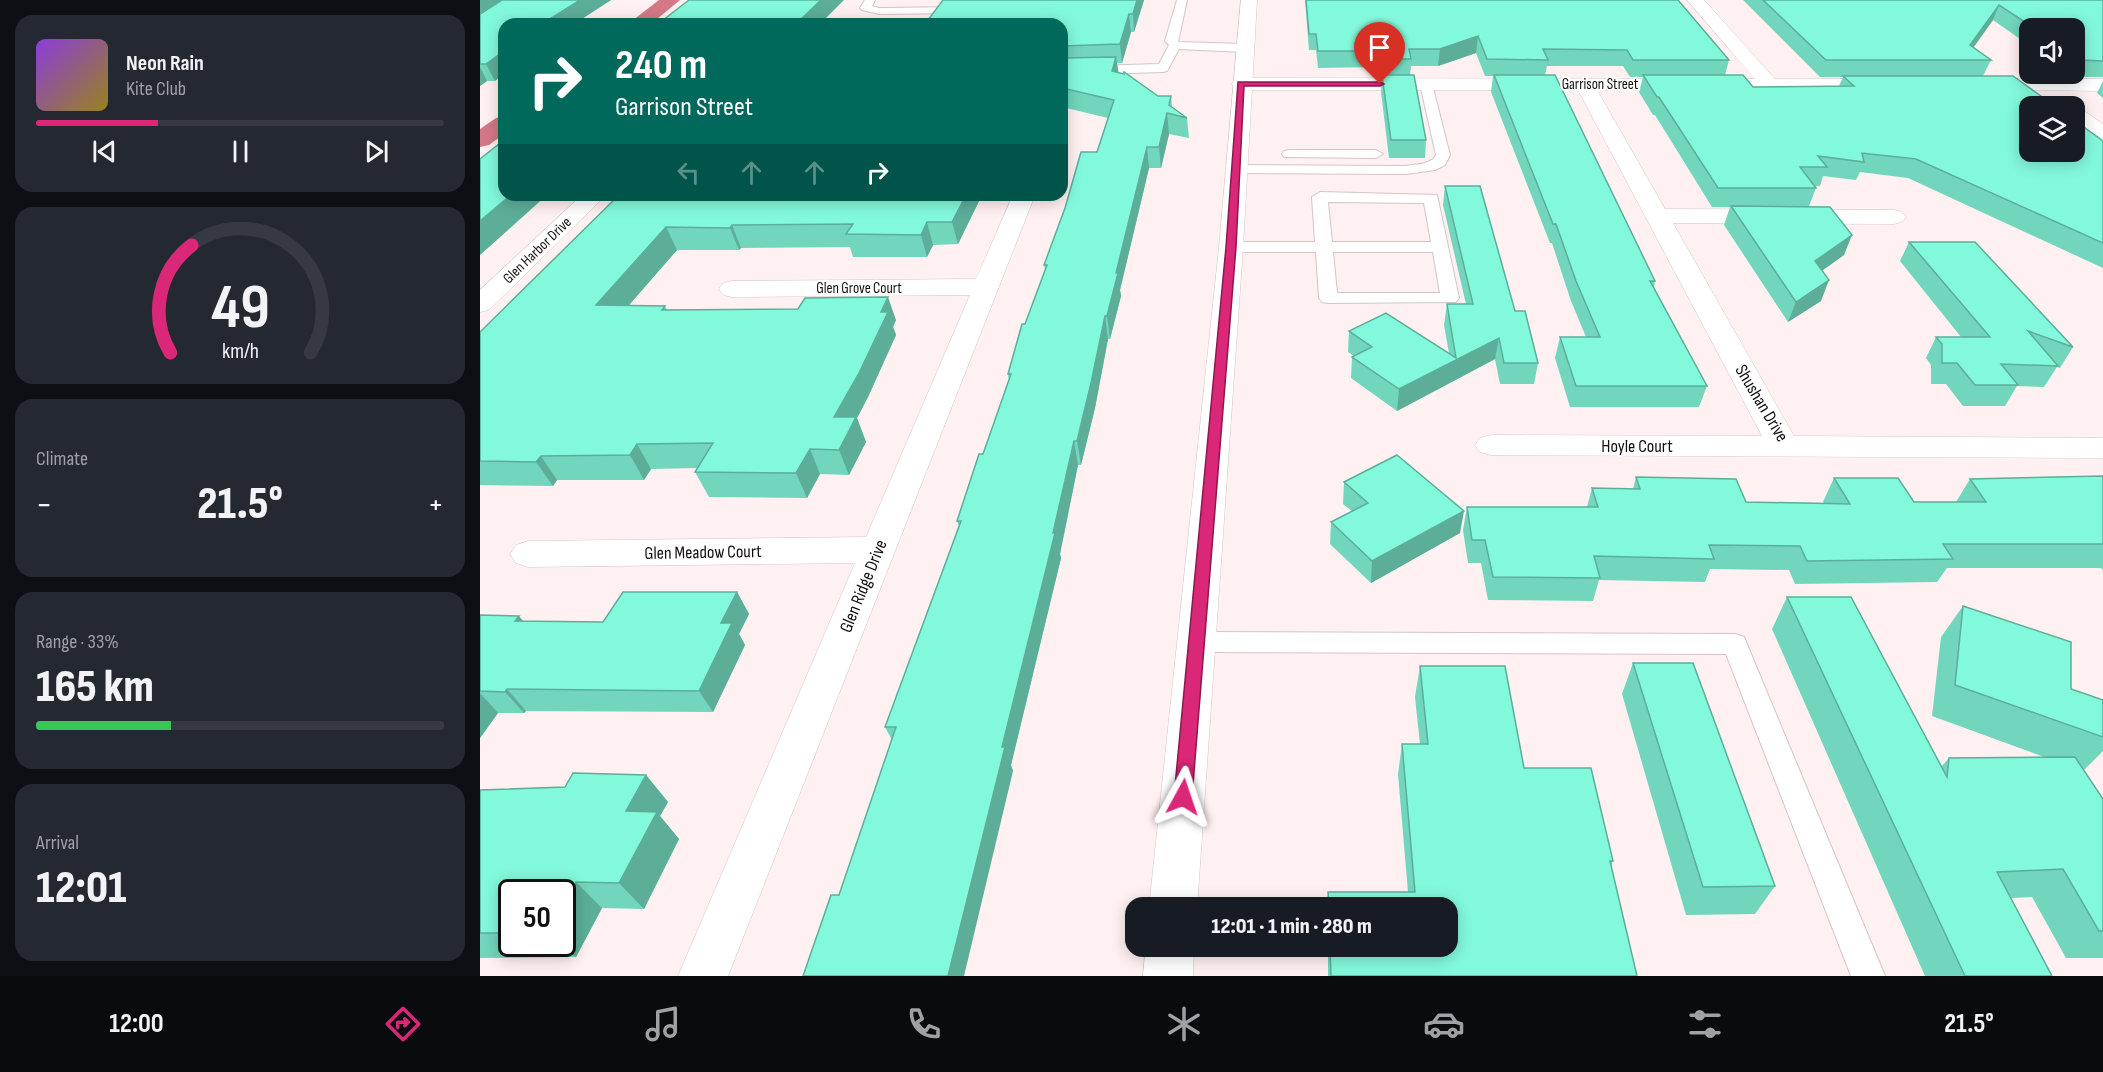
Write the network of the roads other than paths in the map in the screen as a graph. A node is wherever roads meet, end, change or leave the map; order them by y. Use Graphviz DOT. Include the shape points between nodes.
graph roads {
  1 [pos="870,0"];
  2 [pos="1182,0"];
  3 [pos="1248,0"];
  4 [pos="1695,0"];
  5 [pos="972,10"];
  6 [pos="1175,45"];
  7 [pos="1244,48"];
  8 [pos="1068,71"];
  9 [pos="1241,84"];
  10 [pos="1426,84"];
  11 [pos="1584,84"];
  12 [pos="1768,84"];
  13 [pos="1908,85"];
  14 [pos="1966,85"];
  15 [pos="2036,85"];
  16 [pos="2103,85"];
  17 [pos="2052,96"];
  18 [pos="2085,121"];
  19 [pos="2103,134"];
  20 [pos="1376,154"];
  21 [pos="1236,162"];
  22 [pos="589,201"];
  23 [pos="1022,201"];
  24 [pos="1656,216"];
  25 [pos="1894,217"];
  26 [pos="1231,247"];
  27 [pos="1324,247"];
  28 [pos="1440,247"];
  29 [pos="986,287"];
  30 [pos="732,289"];
  31 [pos="480,304"];
  32 [pos="1491,445"];
  33 [pos="1784,447"];
  34 [pos="2103,448"];
  35 [pos="878,550"];
  36 [pos="528,554"];
  37 [pos="1196,642"];
  38 [pos="1174,897"];
  39 [pos="1169,957"];
  40 [pos="703,976"];
  41 [pos="1167,976"];
  42 [pos="1868,976"];
  1 -- 5 [label="lane" via="866,8 879,11"];
  2 -- 6 [label="lane" via="1171,41"];
  3 -- 7 [label="street"];
  4 -- 12 [label="street"];
  6 -- 7 [label="lane"];
  6 -- 8 [label="lane" via="1163,68"];
  7 -- 9 [label="street"];
  9 -- 10 [label="street, Garrison Street"];
  9 -- 21 [label="street"];
  10 -- 11 [label="street, Garrison Street"];
  10 -- 21 [label="lane" via="1443,155 1440,162 1430,167 1385,171"];
  11 -- 12 [label="street, Garrison Street"];
  11 -- 24 [label="street, Shushan Drive"];
  12 -- 13 [label="street, Garrison Street"];
  14 -- 15 [label="street"];
  15 -- 16 [label="street"];
  15 -- 17 [label="street"];
  18 -- 19 [label="street"];
  20 -- 21 [label="lane"];
  21 -- 26 [label="street"];
  22 -- 31 [label="street, Glen Harbor Drive"];
  23 -- 29 [label="street, Glen Ridge Drive"];
  24 -- 25 [label="street"];
  24 -- 33 [label="street, Shushan Drive"];
  26 -- 27 [label="lane"];
  26 -- 37 [label="street"];
  27 -- 28 [label="lane"];
  27 -- 28 [label="lane" via="1320,197 1431,198"];
  27 -- 28 [label="lane" via="1328,298 1450,298"];
  29 -- 30 [label="street, Glen Grove Court"];
  29 -- 35 [label="street, Glen Ridge Drive"];
  32 -- 33 [label="street, Hoyle Court"];
  33 -- 34 [label="street, Shushan Drive"];
  35 -- 36 [label="street, Glen Meadow Court"];
  35 -- 40 [label="street, Glen Ridge Drive"];
  37 -- 38 [label="street"];
  37 -- 42 [label="lane" via="1735,644"];
  39 -- 41 [label="street"];
}
